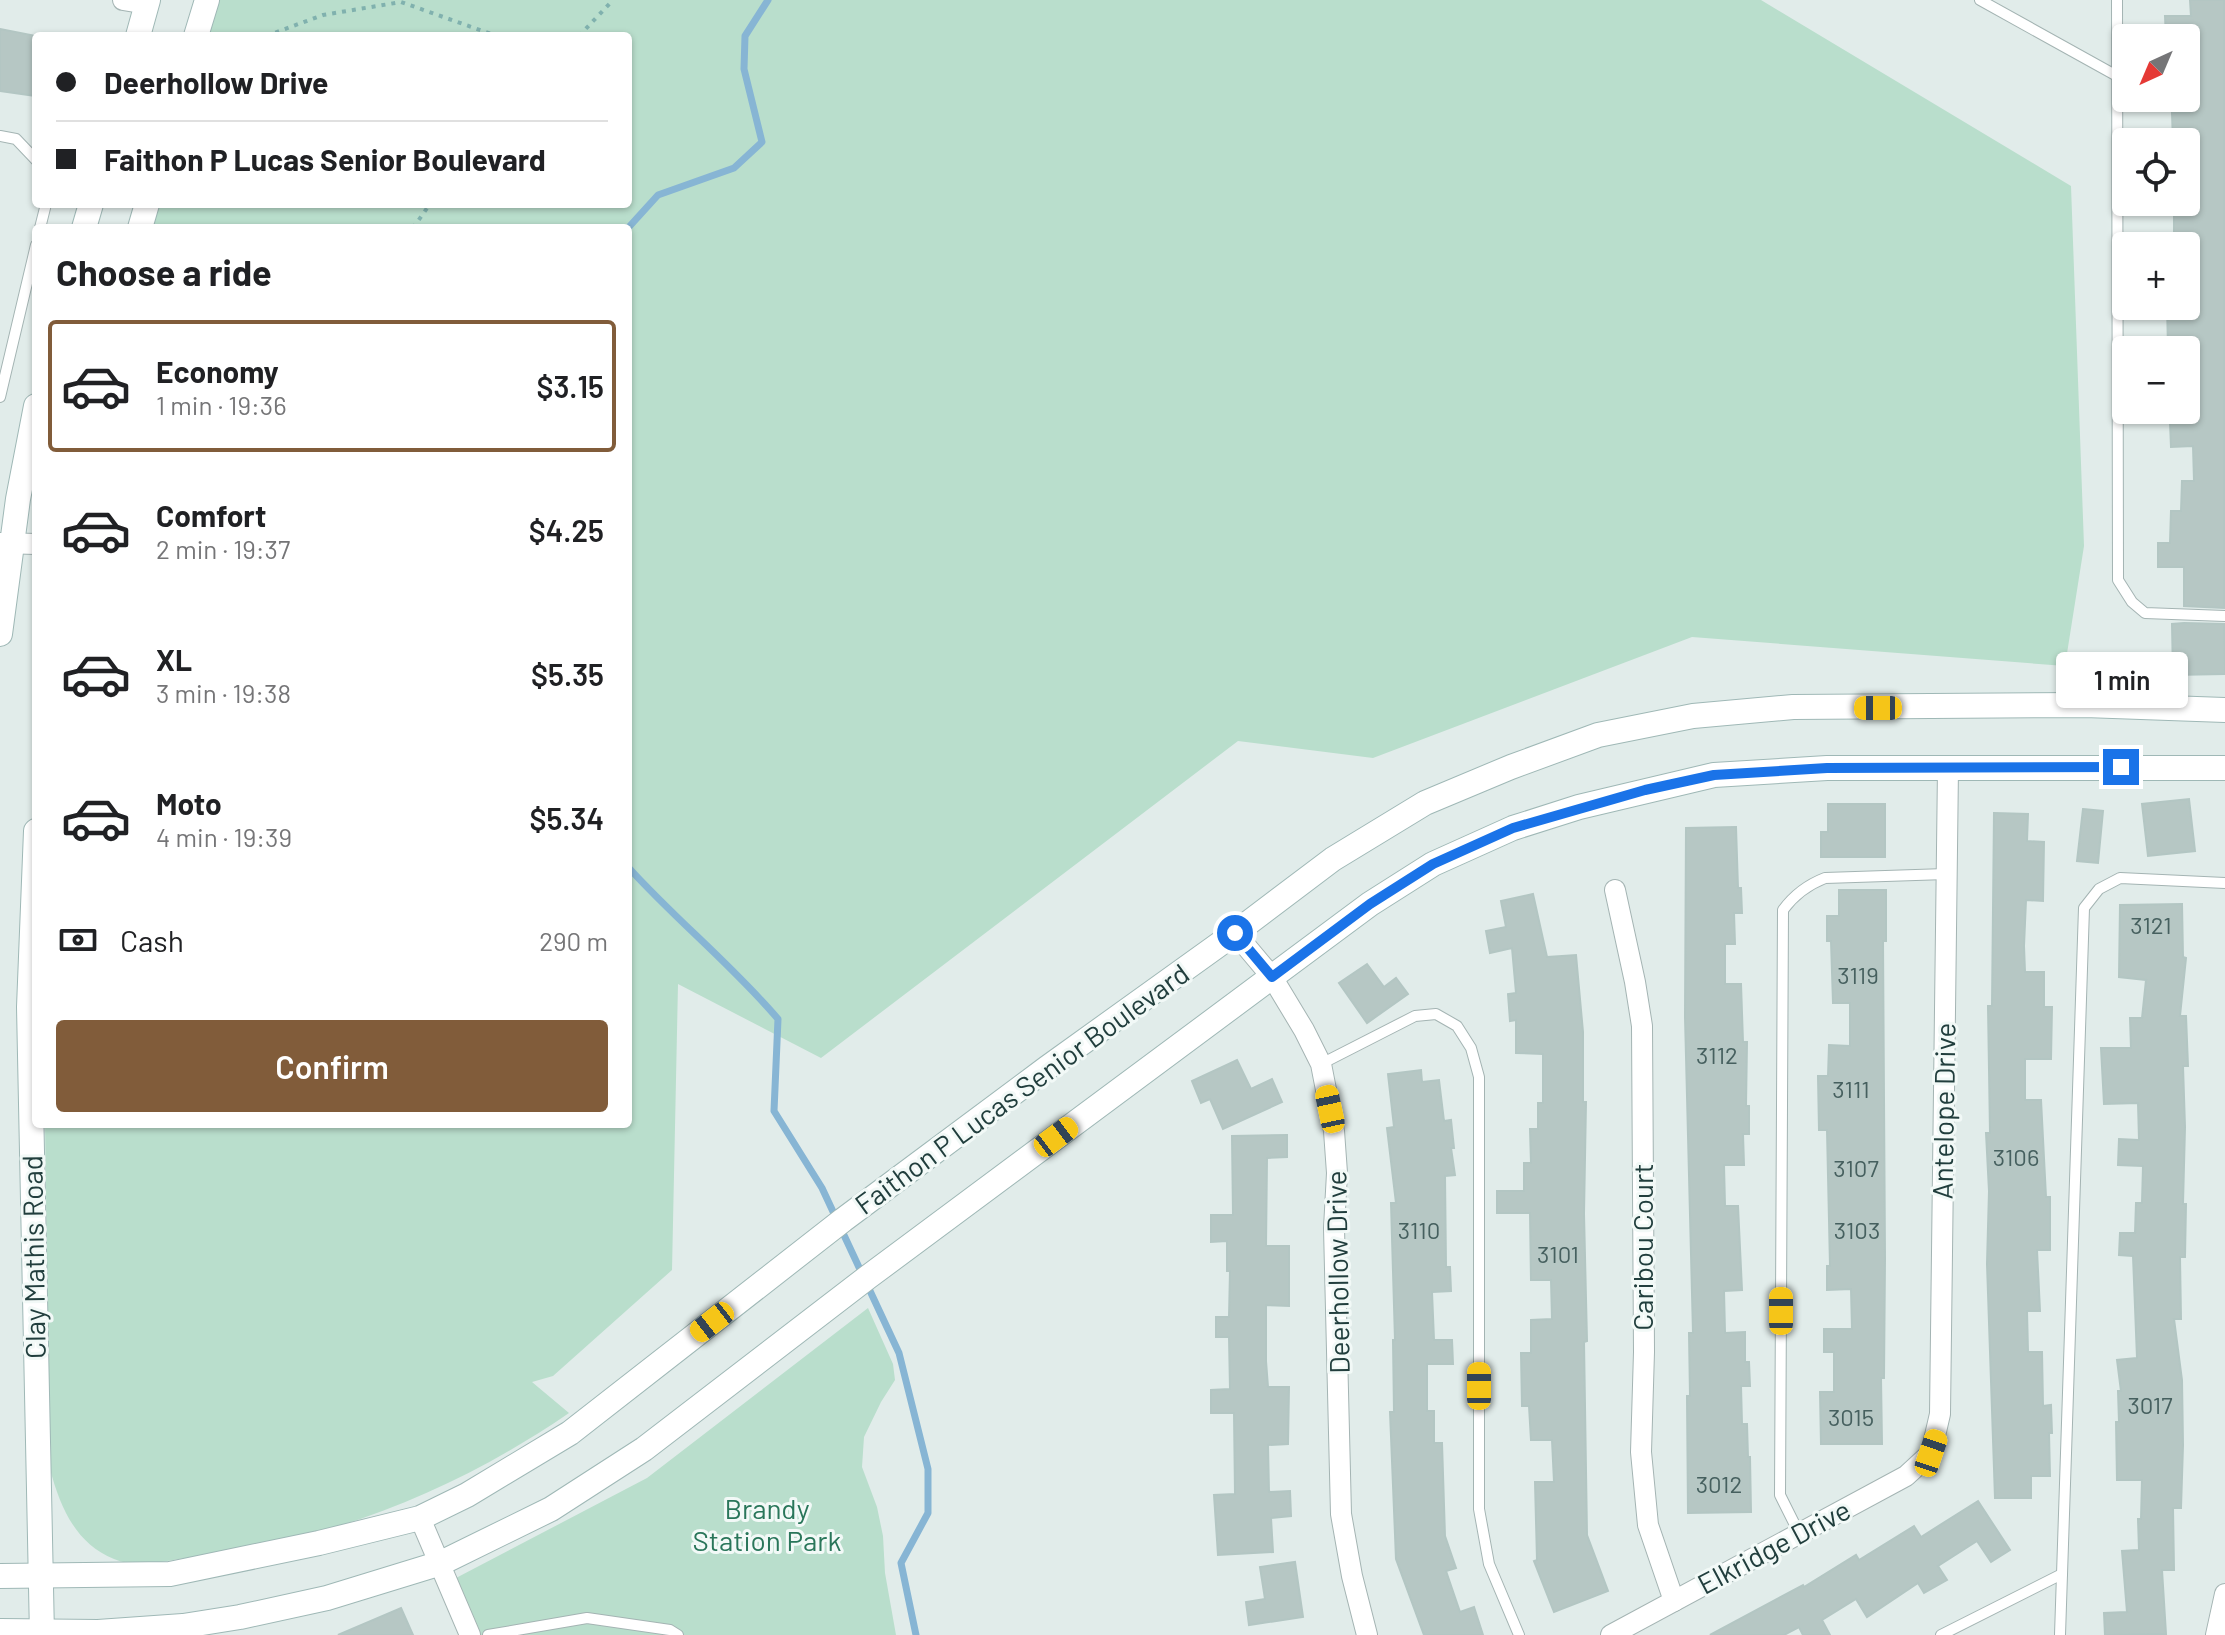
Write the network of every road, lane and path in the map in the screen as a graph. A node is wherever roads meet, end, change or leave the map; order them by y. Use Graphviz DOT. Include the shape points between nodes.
graph roads {
  1 [pos="207,0"];
  2 [pos="613,0"];
  3 [pos="1980,0"];
  4 [pos="2117,0"];
  5 [pos="139,1"];
  6 [pos="2117,24"];
  7 [pos="138,32"];
  8 [pos="197,32"];
  9 [pos="277,32"];
  10 [pos="486,32"];
  11 [pos="583,32"];
  12 [pos="2112,73"];
  13 [pos="2117,112"];
  14 [pos="0,136"];
  15 [pos="32,156"];
  16 [pos="32,262"];
  17 [pos="0,397"];
  18 [pos="32,427"];
  19 [pos="16,543"];
  20 [pos="2225,616"];
  21 [pos="0,634"];
  22 [pos="2225,710"];
  23 [pos="1948,768"];
  24 [pos="2225,768"];
  25 [pos="1946,874"];
  26 [pos="2225,883"];
  27 [pos="1615,890"];
  28 [pos="32,932"];
  29 [pos="1235,933"];
  30 [pos="1272,977"];
  31 [pos="1321,1064"];
  32 [pos="1931,1453"];
  33 [pos="420,1518"];
  34 [pos="1799,1533"];
  35 [pos="441,1563"];
  36 [pos="2062,1574"];
  37 [pos="0,1576"];
  38 [pos="41,1576"];
  39 [pos="1674,1601"];
  40 [pos="2224,1603"];
  41 [pos="0,1631"];
  42 [pos="42,1633"];
  43 [pos="470,1635"];
  44 [pos="488,1635"];
  45 [pos="678,1635"];
  46 [pos="1367,1635"];
  47 [pos="1519,1635"];
  48 [pos="1611,1635"];
  49 [pos="1941,1635"];
  50 [pos="2060,1635"];
  51 [pos="2216,1635"];
  1 -- 8 [label="main road"];
  2 -- 11 [label="path"];
  3 -- 12 [label="lane"];
  4 -- 6 [label="lane"];
  5 -- 7 [label="main road"];
  9 -- 10 [label="path" via="323,15 401,2"];
  13 -- 20 [label="lane" via="2118,580 2145,613"];
  14 -- 15 [label="lane" via="16,139"];
  16 -- 17 [label="lane"];
  18 -- 19 [label="main road" via="18,499"];
  19 -- 21 [label="main road"];
  22 -- 29 [label="main road, Faithon P Lucas Senior Boulevard" via="2085,705 1793,707 1693,716 1598,735 1425,803 1333,859"];
  23 -- 24 [label="main road, Faithon P Lucas Senior Boulevard"];
  23 -- 25 [label="street, Antelope Drive"];
  23 -- 30 [label="main road, Faithon P Lucas Senior Boulevard" via="1714,775 1579,807 1513,828 1433,864"];
  25 -- 32 [label="street, Antelope Drive" via="1940,1414"];
  25 -- 34 [label="lane" via="1825,878 1810,884 1783,910 1780,1495"];
  26 -- 36 [label="lane" via="2120,878 2099,889 2084,908"];
  27 -- 39 [label="street, Caribou Court" via="1642,1026 1643,1467 1648,1525"];
  28 -- 38 [label="main road, Clay Mathis Road" via="29,1007"];
  29 -- 30 [label="street, Deerhollow Drive"];
  29 -- 33 [label="main road, Faithon P Lucas Senior Boulevard" via="925,1159 570,1433"];
  30 -- 31 [label="street, Deerhollow Drive"];
  30 -- 35 [label="main road, Faithon P Lucas Senior Boulevard" via="644,1449 551,1509"];
  31 -- 46 [label="street, Deerhollow Drive" via="1337,1173 1341,1514"];
  31 -- 47 [label="lane" via="1415,1016 1436,1014 1457,1026 1471,1048 1479,1077 1479,1509 1489,1564"];
  32 -- 34 [label="street, Elkridge Drive" via="1906,1476"];
  33 -- 35 [label="street"];
  33 -- 38 [label="main road, Faithon P Lucas Senior Boulevard" via="170,1574"];
  34 -- 39 [label="street, Elkridge Drive"];
  35 -- 42 [label="main road, Faithon P Lucas Senior Boulevard" via="327,1598 240,1617 183,1626"];
  35 -- 43 [label="street"];
  36 -- 49 [label="lane"];
  36 -- 50 [label="lane"];
  37 -- 38 [label="main road, Faithon P Lucas Senior Boulevard"];
  38 -- 42 [label="main road, Clay Mathis Road"];
  39 -- 48 [label="street, Elkridge Drive"];
  40 -- 51 [label="street"];
  41 -- 42 [label="main road, Faithon P Lucas Senior Boulevard"];
  44 -- 45 [label="lane" via="587,1618"];
}
